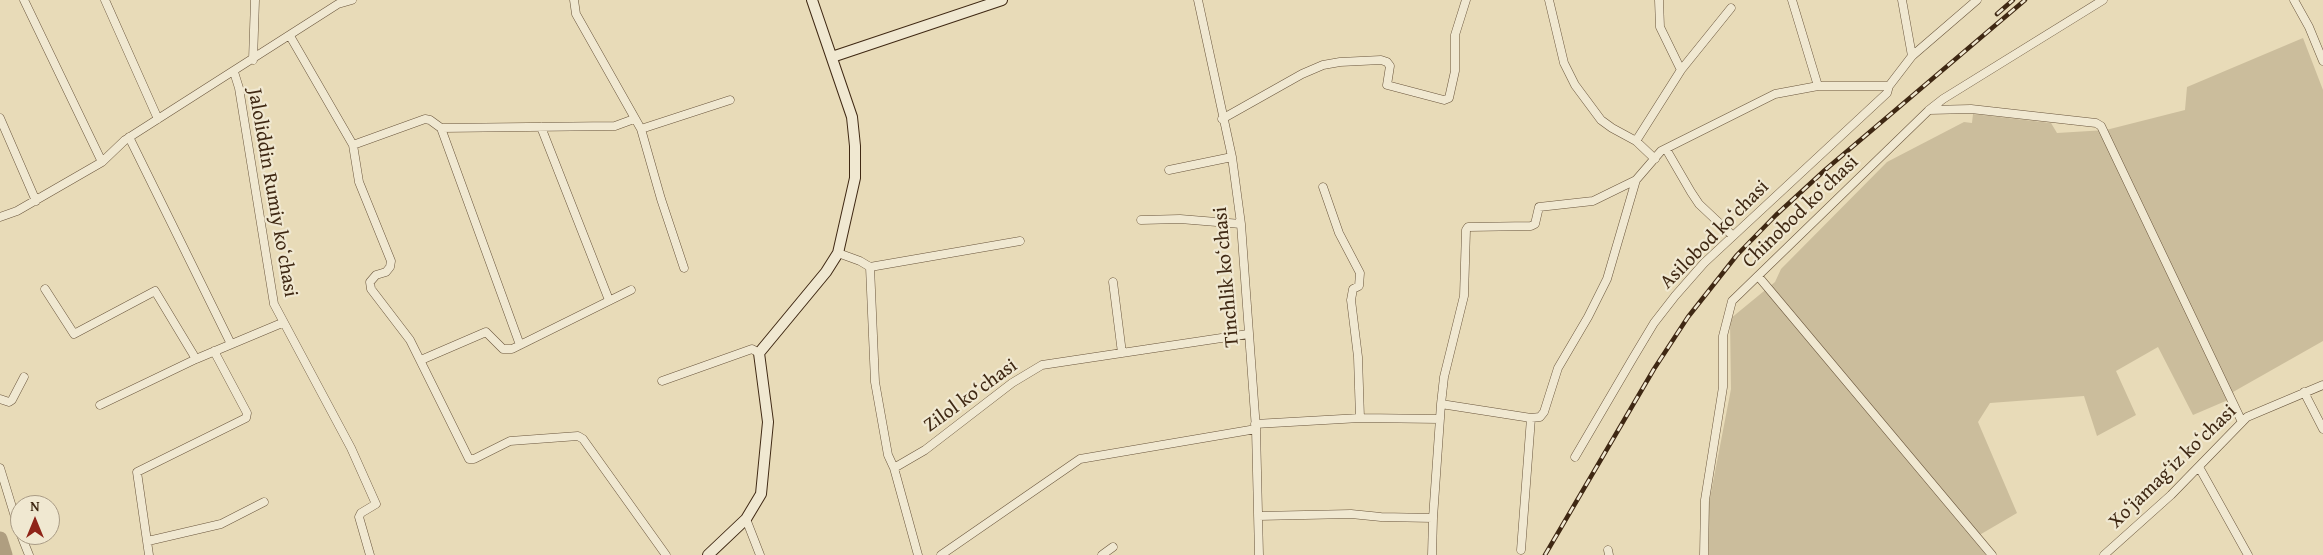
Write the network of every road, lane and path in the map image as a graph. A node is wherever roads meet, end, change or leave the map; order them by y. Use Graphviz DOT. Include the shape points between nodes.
graph roads {
  1 [pos="24,0"];
  2 [pos="105,0"];
  3 [pos="255,0"];
  4 [pos="352,0"];
  5 [pos="574,0"];
  6 [pos="812,0"];
  7 [pos="1002,0"];
  8 [pos="1198,0"];
  9 [pos="1466,0"];
  10 [pos="1549,0"];
  11 [pos="1659,0"];
  12 [pos="1792,0"];
  13 [pos="1902,0"];
  14 [pos="1977,0"];
  15 [pos="2103,0"];
  16 [pos="2294,0"];
  17 [pos="1731,8"];
  18 [pos="290,36"];
  19 [pos="1912,56"];
  20 [pos="832,57"];
  21 [pos="253,60"];
  22 [pos="2323,61"];
  23 [pos="1681,70"];
  24 [pos="234,72"];
  25 [pos="1818,86"];
  26 [pos="1889,86"];
  27 [pos="730,100"];
  28 [pos="1928,110"];
  29 [pos="0,118"];
  30 [pos="158,119"];
  31 [pos="1222,119"];
  32 [pos="634,120"];
  33 [pos="541,127"];
  34 [pos="441,128"];
  35 [pos="642,129"];
  36 [pos="130,137"];
  37 [pos="1636,141"];
  38 [pos="353,145"];
  39 [pos="1666,149"];
  40 [pos="1232,157"];
  41 [pos="1655,159"];
  42 [pos="102,162"];
  43 [pos="1169,170"];
  44 [pos="1636,180"];
  45 [pos="1323,187"];
  46 [pos="36,201"];
  47 [pos="0,217"];
  48 [pos="1141,220"];
  49 [pos="1241,224"];
  50 [pos="1733,236"];
  51 [pos="1020,241"];
  52 [pos="838,253"];
  53 [pos="870,267"];
  54 [pos="684,268"];
  55 [pos="1758,276"];
  56 [pos="1113,282"];
  57 [pos="45,289"];
  58 [pos="631,290"];
  59 [pos="609,300"];
  60 [pos="282,323"];
  61 [pos="1248,334"];
  62 [pos="232,344"];
  63 [pos="520,345"];
  64 [pos="214,351"];
  65 [pos="759,353"];
  66 [pos="1122,354"];
  67 [pos="196,359"];
  68 [pos="421,360"];
  69 [pos="24,377"];
  70 [pos="662,381"];
  71 [pos="2323,385"];
  72 [pos="2304,392"];
  73 [pos="0,399"];
  74 [pos="1441,404"];
  75 [pos="100,405"];
  76 [pos="1360,418"];
  77 [pos="1531,418"];
  78 [pos="1440,419"];
  79 [pos="2242,422"];
  80 [pos="1255,426"];
  81 [pos="2323,429"];
  82 [pos="1575,457"];
  83 [pos="2199,467"];
  84 [pos="0,468"];
  85 [pos="894,468"];
  86 [pos="10,501"];
  87 [pos="264,502"];
  88 [pos="1258,516"];
  89 [pos="1433,518"];
  90 [pos="746,519"];
  91 [pos="148,541"];
  92 [pos="1113,547"];
  93 [pos="1521,550"];
  94 [pos="149,555"];
  95 [pos="370,555"];
  96 [pos="666,555"];
  97 [pos="708,555"];
  98 [pos="760,555"];
  99 [pos="918,555"];
  100 [pos="941,555"];
  101 [pos="1102,555"];
  102 [pos="1259,555"];
  103 [pos="1432,555"];
  104 [pos="1704,555"];
  105 [pos="1992,555"];
  106 [pos="2104,555"];
  107 [pos="2248,555"];
  1 -- 42 [label="street"];
  2 -- 30 [label="street"];
  3 -- 21 [label="street"];
  4 -- 18 [label="street, Jaloliddin Rumiy koʻchasi" via="338,4"];
  5 -- 32 [label="street" via="576,14"];
  6 -- 20 [label="street"];
  7 -- 20 [label="street"];
  8 -- 31 [label="street, Tinchlik koʻchasi"];
  9 -- 31 [label="street" via="1455,35 1455,71 1449,98 1444,100 1387,85 1390,66 1381,60 1340,62 1302,74"];
  10 -- 37 [label="street" via="1564,63 1575,85 1601,120"];
  11 -- 23 [label="street" via="1660,27"];
  12 -- 25 [label="street"];
  13 -- 19 [label="street"];
  14 -- 19 [label="street, Asilobod koʻchasi"];
  15 -- 28 [label="street, Chinobod koʻchasi"];
  16 -- 22 [label="street"];
  17 -- 23 [label="street"];
  18 -- 21 [label="street, Jaloliddin Rumiy koʻchasi"];
  18 -- 38 [label="street"];
  19 -- 26 [label="street, Asilobod koʻchasi"];
  20 -- 52 [label="street" via="852,117 855,146 854,178"];
  21 -- 24 [label="street, Jaloliddin Rumiy koʻchasi"];
  23 -- 37 [label="street"];
  24 -- 30 [label="street, Jaloliddin Rumiy koʻchasi"];
  24 -- 60 [label="street, Jaloliddin Rumiy koʻchasi" via="274,304"];
  25 -- 26 [label="street"];
  25 -- 39 [label="street" via="1760,100"];
  26 -- 50 [label="street, Asilobod koʻchasi" via="1888,93"];
  27 -- 35 [label="street"];
  28 -- 55 [label="street, Chinobod koʻchasi"];
  28 -- 79 [label="street" via="1971,109 2101,126"];
  29 -- 46 [label="street"];
  30 -- 36 [label="street, Jaloliddin Rumiy koʻchasi"];
  31 -- 40 [label="street, Tinchlik koʻchasi"];
  32 -- 33 [label="street" via="615,126"];
  32 -- 35 [label="street"];
  33 -- 34 [label="street"];
  33 -- 59 [label="street"];
  34 -- 38 [label="street" via="425,119"];
  34 -- 63 [label="street"];
  35 -- 54 [label="street"];
  36 -- 42 [label="street, Jaloliddin Rumiy koʻchasi"];
  36 -- 62 [label="street"];
  37 -- 41 [label="street"];
  38 -- 68 [label="street" via="359,182 391,261 386,272 376,275 370,282 371,289 410,340"];
  39 -- 41 [label="street"];
  39 -- 50 [label="street" via="1699,204"];
  40 -- 43 [label="street"];
  40 -- 49 [label="street, Tinchlik koʻchasi"];
  41 -- 44 [label="street"];
  42 -- 46 [label="street, Jaloliddin Rumiy koʻchasi"];
  44 -- 74 [label="street" via="1593,201 1539,207 1531,226 1468,227 1464,296 1444,377"];
  44 -- 77 [label="street" via="1607,279 1558,368 1544,412 1540,417"];
  45 -- 76 [label="street" via="1339,233 1360,273 1359,286 1353,289 1351,300 1358,357"];
  46 -- 47 [label="street, Jaloliddin Rumiy koʻchasi"];
  48 -- 49 [label="street" via="1180,219"];
  49 -- 61 [label="street, Tinchlik koʻchasi"];
  50 -- 82 [label="street, Asilobod koʻchasi" via="1704,263 1654,323"];
  51 -- 53 [label="street"];
  52 -- 53 [label="street"];
  52 -- 65 [label="street"];
  53 -- 85 [label="street" via="875,382 888,455"];
  55 -- 104 [label="street, Chinobod koʻchasi" via="1732,301 1723,336 1723,387 1706,500"];
  55 -- 105 [label="street"];
  56 -- 66 [label="street"];
  57 -- 67 [label="street" via="74,334 155,291"];
  58 -- 59 [label="street"];
  59 -- 63 [label="street"];
  60 -- 62 [label="street"];
  60 -- 95 [label="street, Jaloliddin Rumiy koʻchasi" via="351,448 376,504 359,517"];
  61 -- 66 [label="street, Zilol ko‘chasi"];
  61 -- 80 [label="street, Tinchlik koʻchasi"];
  62 -- 64 [label="street"];
  63 -- 68 [label="street" via="504,349 486,332"];
  64 -- 67 [label="street"];
  64 -- 91 [label="street" via="246,418 137,472"];
  65 -- 70 [label="street" via="752,349"];
  65 -- 90 [label="street" via="768,422 761,494"];
  66 -- 85 [label="street, Zilol ko‘chasi" via="1042,366 1012,383 925,450"];
  67 -- 75 [label="street"];
  68 -- 96 [label="street" via="469,458 474,459 510,441 578,436"];
  69 -- 73 [label="street" via="12,400"];
  71 -- 72 [label="street, Xoʻjamagʻiz koʻchasi"];
  72 -- 79 [label="street, Xoʻjamagʻiz koʻchasi"];
  72 -- 81 [label="street"];
  74 -- 77 [label="street"];
  74 -- 78 [label="street"];
  76 -- 78 [label="street"];
  76 -- 80 [label="street"];
  77 -- 93 [label="street"];
  78 -- 89 [label="street"];
  79 -- 83 [label="street, Xoʻjamagʻiz koʻchasi"];
  80 -- 88 [label="street, Tinchlik koʻchasi"];
  80 -- 100 [label="street" via="1080,459"];
  83 -- 106 [label="street, Xoʻjamagʻiz koʻchasi"];
  83 -- 107 [label="street"];
  84 -- 86 [label="street"];
  85 -- 99 [label="street"];
  87 -- 91 [label="street" via="221,524"];
  88 -- 89 [label="street" via="1342,514"];
  88 -- 102 [label="street, Tinchlik koʻchasi"];
  89 -- 103 [label="street"];
  90 -- 97 [label="street"];
  90 -- 98 [label="street"];
  91 -- 94 [label="street"];
  92 -- 101 [label="street"];
}
